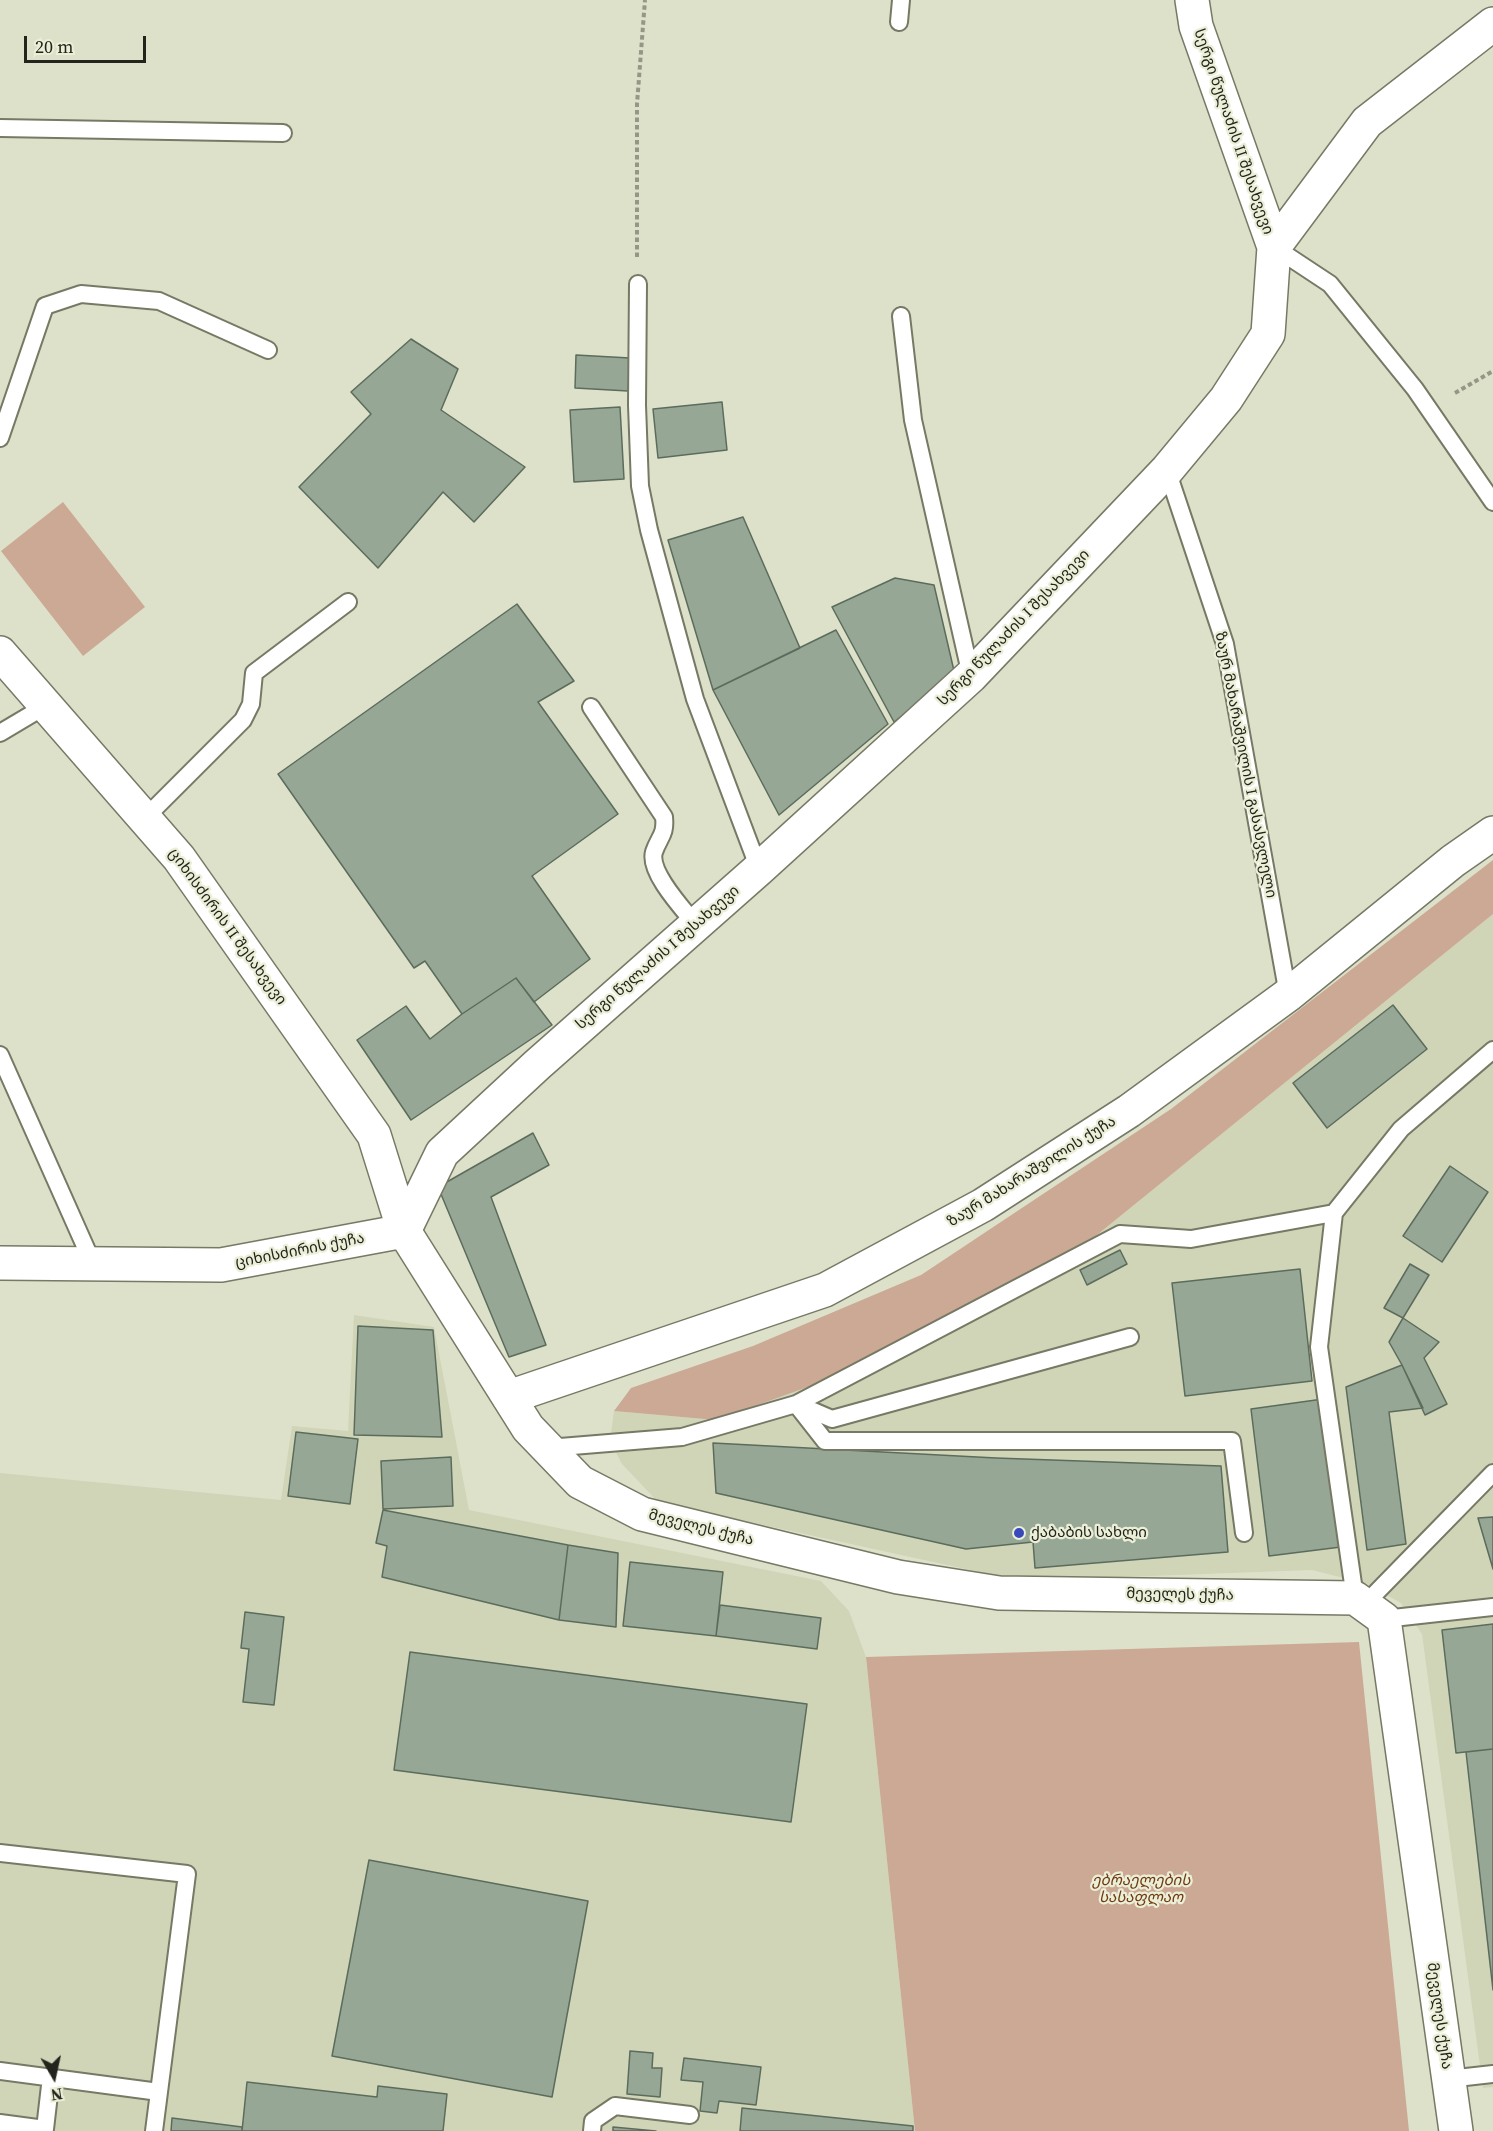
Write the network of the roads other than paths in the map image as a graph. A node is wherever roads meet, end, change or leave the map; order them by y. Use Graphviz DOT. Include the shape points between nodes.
graph roads {
  1 [pos="901,0"];
  2 [pos="1192,0"];
  3 [pos="899,22"];
  4 [pos="1493,24"];
  5 [pos="0,128"];
  6 [pos="283,133"];
  7 [pos="1274,247"];
  8 [pos="638,284"];
  9 [pos="902,316"];
  10 [pos="268,350"];
  11 [pos="0,438"];
  12 [pos="1167,470"];
  13 [pos="1493,502"];
  14 [pos="348,602"];
  15 [pos="0,653"];
  16 [pos="971,676"];
  17 [pos="47,705"];
  18 [pos="591,707"];
  19 [pos="0,733"];
  20 [pos="146,818"];
  21 [pos="1493,833"];
  22 [pos="759,869"];
  23 [pos="696,925"];
  24 [pos="1288,995"];
  25 [pos="1493,1050"];
  26 [pos="0,1055"];
  27 [pos="1334,1213"];
  28 [pos="404,1231"];
  29 [pos="0,1263"];
  30 [pos="93,1264"];
  31 [pos="1130,1337"];
  32 [pos="509,1397"];
  33 [pos="796,1404"];
  34 [pos="548,1448"];
  35 [pos="1493,1473"];
  36 [pos="1244,1533"];
  37 [pos="1368,1607"];
  38 [pos="1493,1607"];
  39 [pos="0,1853"];
  40 [pos="0,2071"];
  41 [pos="1493,2074"];
  42 [pos="51,2077"];
  43 [pos="1448,2079"];
  44 [pos="159,2092"];
  45 [pos="690,2115"];
  46 [pos="0,2123"];
  47 [pos="154,2131"];
  48 [pos="592,2131"];
  49 [pos="1456,2131"];
  1 -- 3 [label="lane"];
  2 -- 7 [label="street, სერგი წულაძის II შესახვევი" via="1196,26"];
  4 -- 7 [label="street" via="1367,122"];
  5 -- 6 [label="lane"];
  7 -- 12 [label="street, სერგი წულაძის I შესახვევი" via="1268,334 1226,399"];
  7 -- 13 [label="lane, სერგი წულაძის II შესახვევი" via="1330,284 1429,408"];
  8 -- 22 [label="lane" via="640,486 649,530 694,699"];
  9 -- 16 [label="lane" via="913,420"];
  10 -- 11 [label="lane" via="159,301 81,294 45,306"];
  12 -- 16 [label="street, სერგი წულაძის I შესახვევი"];
  12 -- 24 [label="lane, ზაურ მახარაშვილის I გასასვლელი" via="1225,644"];
  14 -- 20 [label="lane" via="254,673 251,704 243,720"];
  15 -- 17 [label="street, ციხისძირის II შესახვევი"];
  16 -- 22 [label="street, სერგი წულაძის I შესახვევი"];
  17 -- 19 [label="lane"];
  17 -- 20 [label="street, ციხისძირის II შესახვევი"];
  18 -- 23 [label="lane" via="664,817 666,829 653,854 654,866"];
  20 -- 28 [label="street, ციხისძირის II შესახვევი" via="179,858 374,1135"];
  21 -- 24 [label="street, ზაურ მახარაშვილის ქუჩა"];
  22 -- 23 [label="street, სერგი წულაძის I შესახვევი"];
  23 -- 28 [label="street, სერგი წულაძის I შესახვევი" via="442,1153"];
  24 -- 32 [label="street, ზაურ მახარაშვილის ქუჩა" via="1129,1111 993,1199 825,1290"];
  25 -- 27 [label="lane" via="1401,1129"];
  26 -- 30 [label="lane"];
  27 -- 33 [label="lane" via="1191,1239 1120,1234"];
  27 -- 37 [label="lane" via="1318,1347"];
  28 -- 30 [label="street, ციხისძირის ქუჩა" via="221,1265"];
  28 -- 32 [label="street"];
  29 -- 30 [label="street, ციხისძირის ქუჩა"];
  31 -- 33 [label="lane" via="832,1419"];
  32 -- 34 [label="street, მეველეს ქუჩა" via="528,1428"];
  33 -- 34 [label="lane" via="682,1437"];
  33 -- 36 [label="lane" via="825,1441 1232,1441"];
  34 -- 37 [label="street, მეველეს ქუჩა" via="579,1482 642,1514 898,1576 999,1593"];
  35 -- 37 [label="lane"];
  37 -- 38 [label="lane"];
  37 -- 43 [label="street, მეველეს ქუჩა"];
  39 -- 44 [label="lane" via="187,1874"];
  40 -- 42 [label="lane"];
  41 -- 43 [label="lane"];
  42 -- 44 [label="lane"];
  42 -- 46 [label="lane" via="45,2129"];
  43 -- 49 [label="street, მეველეს ქუჩა"];
  44 -- 47 [label="lane"];
  45 -- 48 [label="lane" via="615,2106 593,2121"];
}
